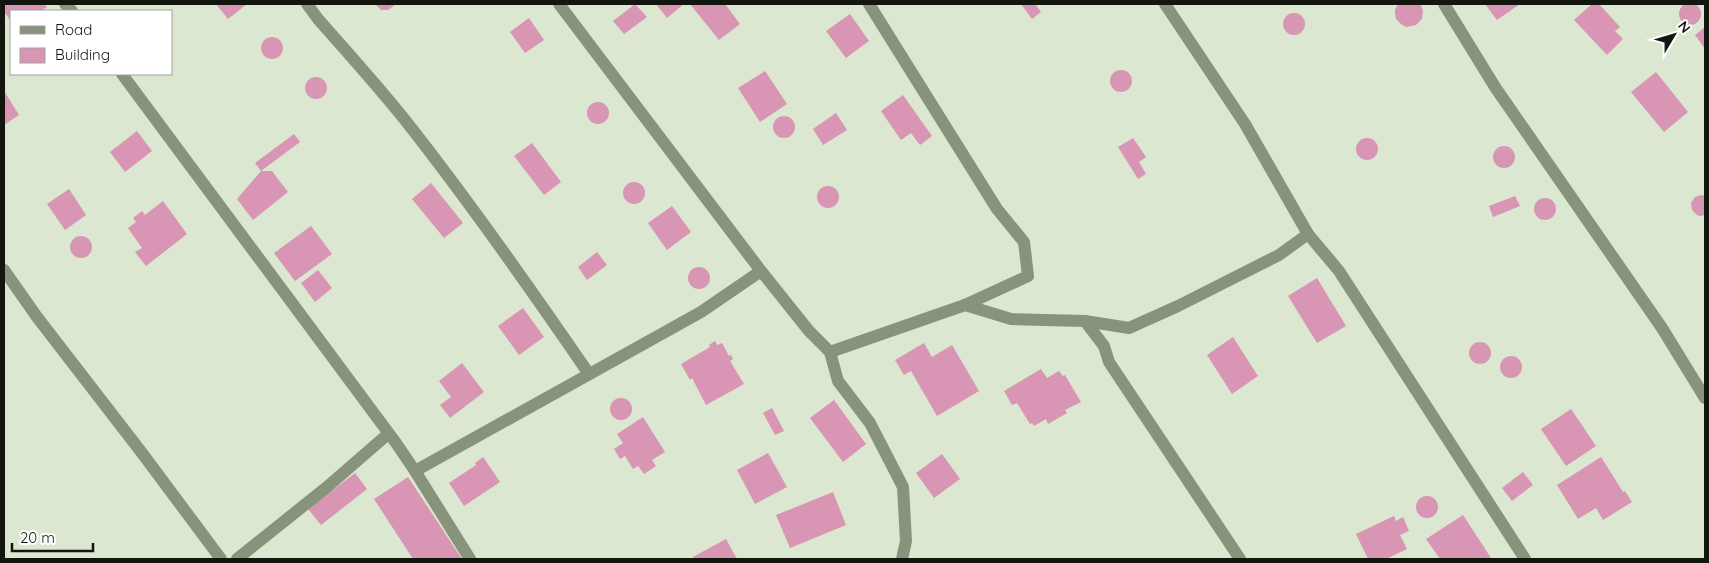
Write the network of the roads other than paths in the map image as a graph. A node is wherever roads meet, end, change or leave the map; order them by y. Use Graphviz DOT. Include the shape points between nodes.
graph roads {
  1 [pos="307,4"];
  2 [pos="560,4"];
  3 [pos="869,4"];
  4 [pos="1164,4"];
  5 [pos="1444,4"];
  6 [pos="123,75"];
  7 [pos="1308,234"];
  8 [pos="4,270"];
  9 [pos="761,271"];
  10 [pos="965,305"];
  11 [pos="1085,321"];
  12 [pos="830,352"];
  13 [pos="589,374"];
  14 [pos="1705,398"];
  15 [pos="388,434"];
  16 [pos="415,471"];
  17 [pos="221,559"];
  18 [pos="237,559"];
  19 [pos="470,559"];
  20 [pos="902,559"];
  21 [pos="1240,559"];
  22 [pos="1525,559"];
  1 -- 13 [label="street" via="404,118 535,295"];
  2 -- 9 [label="street"];
  3 -- 10 [label="street" via="997,208 1024,242 1028,276"];
  4 -- 7 [label="street" via="1245,124"];
  5 -- 14 [label="street" via="1495,87 1662,328"];
  6 -- 15 [label="street"];
  7 -- 11 [label="street" via="1279,256 1129,328"];
  7 -- 22 [label="street" via="1339,271"];
  8 -- 17 [label="street"];
  9 -- 12 [label="street"];
  9 -- 13 [label="street" via="701,312"];
  10 -- 11 [label="street" via="1011,319"];
  10 -- 12 [label="street"];
  11 -- 21 [label="street"];
  12 -- 20 [label="street" via="838,381 870,423 903,487 906,541"];
  13 -- 16 [label="street"];
  15 -- 16 [label="street"];
  15 -- 18 [label="street"];
  16 -- 19 [label="street"];
}
